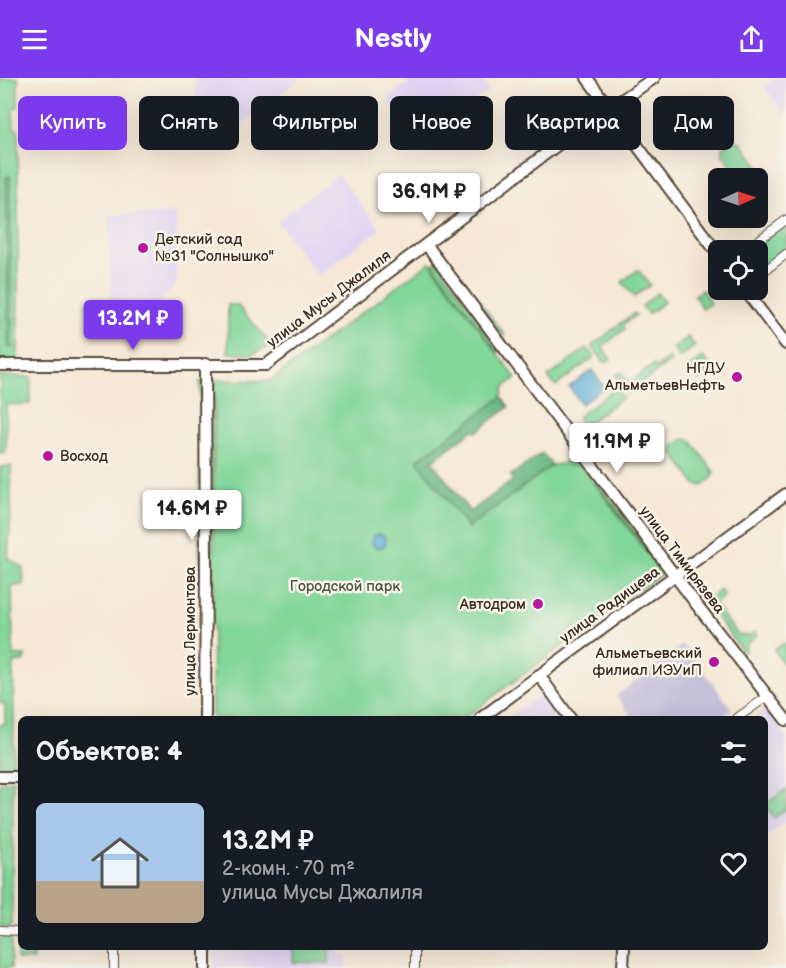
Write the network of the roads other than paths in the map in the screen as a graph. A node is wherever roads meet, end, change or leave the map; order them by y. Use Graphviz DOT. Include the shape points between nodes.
graph roads {
  1 [pos="587,78"];
  2 [pos="654,78"];
  3 [pos="600,96"];
  4 [pos="627,96"];
  5 [pos="551,150"];
  6 [pos="640,150"];
  7 [pos="786,220"];
  8 [pos="759,240"];
  9 [pos="708,241"];
  10 [pos="426,244"];
  11 [pos="786,254"];
  12 [pos="768,268"];
  13 [pos="753,300"];
  14 [pos="786,344"];
  15 [pos="205,364"];
  16 [pos="0,365"];
  17 [pos="786,494"];
  18 [pos="675,576"];
  19 [pos="539,675"];
  20 [pos="768,696"];
  21 [pos="205,716"];
  22 [pos="484,716"];
  23 [pos="569,716"];
  24 [pos="740,716"];
  25 [pos="786,720"];
  26 [pos="0,777"];
  27 [pos="18,777"];
  28 [pos="0,930"];
  29 [pos="18,931"];
  30 [pos="114,950"];
  31 [pos="205,950"];
  32 [pos="415,950"];
  33 [pos="624,950"];
  34 [pos="114,968"];
  35 [pos="205,968"];
  36 [pos="415,968"];
  37 [pos="623,968"];
  1 -- 3 [label="street"];
  2 -- 4 [label="street, улица Мусы Джалиля"];
  5 -- 10 [label="street, улица Мусы Джалиля"];
  6 -- 9 [label="street"];
  7 -- 8 [label="street"];
  10 -- 15 [label="street, улица Мусы Джалиля" via="266,365"];
  10 -- 18 [label="street, улица Тимирязева"];
  11 -- 12 [label="street"];
  13 -- 14 [label="street"];
  15 -- 16 [label="street, улица Мусы Джалиля"];
  15 -- 21 [label="street, улица Лермонтова"];
  17 -- 18 [label="street, улица Радищева"];
  18 -- 19 [label="street, улица Радищева"];
  18 -- 20 [label="street, улица Тимирязева"];
  19 -- 22 [label="street, улица Радищева"];
  19 -- 23 [label="street"];
  20 -- 24 [label="street"];
  20 -- 25 [label="street, улица Тимирязева"];
  26 -- 27 [label="street"];
  28 -- 29 [label="street"];
  30 -- 34 [label="street"];
  31 -- 35 [label="street"];
  32 -- 36 [label="street"];
  33 -- 37 [label="street"];
}
